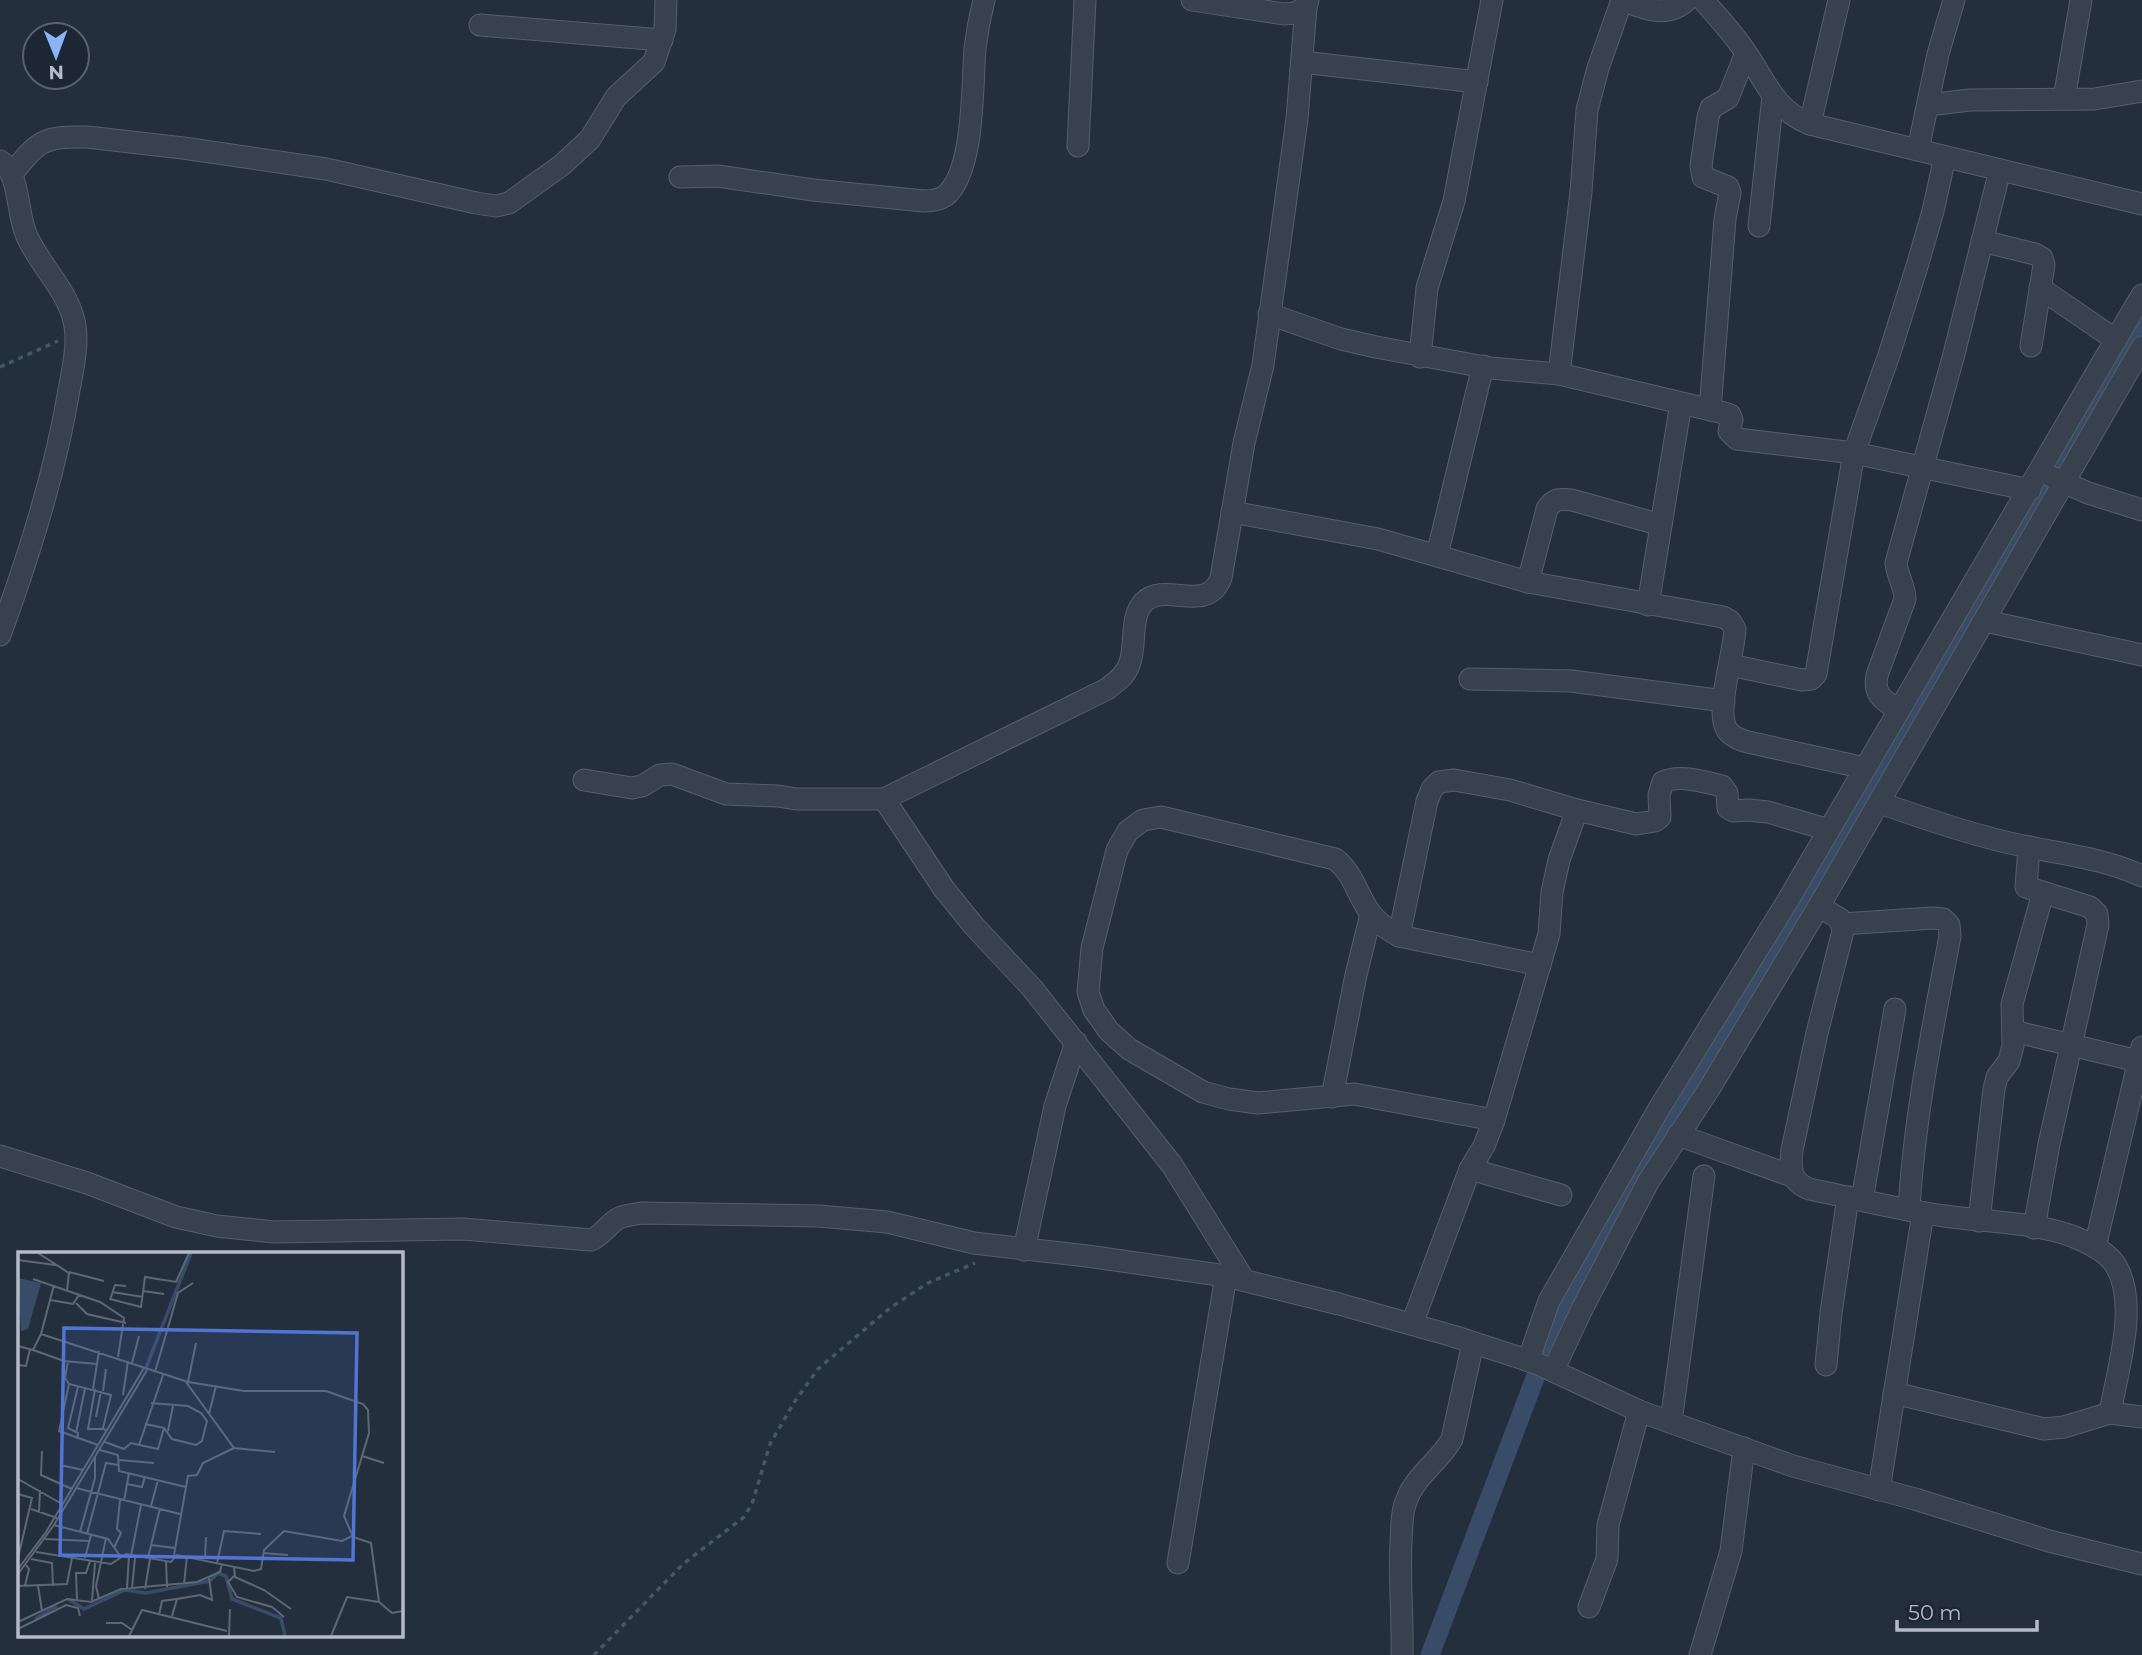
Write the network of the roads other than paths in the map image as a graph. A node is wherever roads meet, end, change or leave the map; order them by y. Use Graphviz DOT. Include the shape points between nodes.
graph roads {
  1 [pos="666,0"];
  2 [pos="984,0"];
  3 [pos="1085,0"];
  4 [pos="1192,0"];
  5 [pos="1492,0"];
  6 [pos="1687,0"];
  7 [pos="1703,0"];
  8 [pos="1839,0"];
  9 [pos="1954,0"];
  10 [pos="2081,0"];
  11 [pos="1216,2"];
  12 [pos="1631,2"];
  13 [pos="1307,4"];
  14 [pos="480,25"];
  15 [pos="662,40"];
  16 [pos="1746,53"];
  17 [pos="1301,62"];
  18 [pos="1477,82"];
  19 [pos="2142,91"];
  20 [pos="1773,96"];
  21 [pos="2064,99"];
  22 [pos="1928,105"];
  23 [pos="1810,124"];
  24 [pos="1078,146"];
  25 [pos="1917,150"];
  26 [pos="1945,157"];
  27 [pos="6,167"];
  28 [pos="2000,170"];
  29 [pos="680,177"];
  30 [pos="2142,204"];
  31 [pos="1759,226"];
  32 [pos="1982,241"];
  33 [pos="2040,288"];
  34 [pos="2142,295"];
  35 [pos="1269,314"];
  36 [pos="2116,340"];
  37 [pos="2031,346"];
  38 [pos="2142,347"];
  39 [pos="1420,357"];
  40 [pos="1483,366"];
  41 [pos="2136,371"];
  42 [pos="1559,374"];
  43 [pos="1681,403"];
  44 [pos="1710,410"];
  45 [pos="1854,453"];
  46 [pos="1923,467"];
  47 [pos="2047,480"];
  48 [pos="2142,510"];
  49 [pos="1232,512"];
  50 [pos="1661,525"];
  51 [pos="1437,555"];
  52 [pos="1528,582"];
  53 [pos="1648,604"];
  54 [pos="1985,621"];
  55 [pos="0,635"];
  56 [pos="2142,655"];
  57 [pos="1730,665"];
  58 [pos="1470,679"];
  59 [pos="1724,701"];
  60 [pos="1899,710"];
  61 [pos="1865,768"];
  62 [pos="584,780"];
  63 [pos="884,799"];
  64 [pos="1880,803"];
  65 [pos="1577,810"];
  66 [pos="1829,830"];
  67 [pos="2029,847"];
  68 [pos="2142,876"];
  69 [pos="2043,893"];
  70 [pos="1819,906"];
  71 [pos="1371,914"];
  72 [pos="1842,924"];
  73 [pos="1399,936"];
  74 [pos="1540,965"];
  75 [pos="1895,1009"];
  76 [pos="2013,1031"];
  77 [pos="1076,1042"];
  78 [pos="2071,1045"];
  79 [pos="2140,1054"];
  80 [pos="1332,1097"];
  81 [pos="1494,1120"];
  82 [pos="1678,1135"];
  83 [pos="0,1156"];
  84 [pos="1470,1169"];
  85 [pos="1792,1175"];
  86 [pos="1704,1176"];
  87 [pos="1561,1195"];
  88 [pos="1855,1199"];
  89 [pos="1916,1212"];
  90 [pos="1979,1221"];
  91 [pos="2034,1228"];
  92 [pos="2095,1247"];
  93 [pos="1016,1249"];
  94 [pos="1235,1278"];
  95 [pos="1412,1324"];
  96 [pos="1473,1343"];
  97 [pos="1826,1364"];
  98 [pos="1541,1366"];
  99 [pos="1894,1393"];
  100 [pos="1640,1411"];
  101 [pos="2110,1413"];
  102 [pos="2142,1417"];
  103 [pos="1671,1422"];
  104 [pos="1744,1448"];
  105 [pos="1879,1490"];
  106 [pos="1178,1563"];
  107 [pos="2142,1564"];
  108 [pos="1589,1608"];
  109 [pos="1402,1655"];
  110 [pos="1700,1655"];
  1 -- 15 [label="street"];
  2 -- 29 [label="street" via="962,169 945,196 924,201 718,176"];
  3 -- 24 [label="street"];
  4 -- 11 [label="street"];
  5 -- 18 [label="street"];
  6 -- 12 [label="street" via="1662,12"];
  7 -- 16 [label="street"];
  8 -- 23 [label="street"];
  9 -- 22 [label="street"];
  10 -- 21 [label="street"];
  11 -- 13 [label="street" via="1284,14"];
  12 -- 42 [label="street" via="1598,68 1587,110"];
  13 -- 17 [label="street"];
  14 -- 15 [label="street"];
  15 -- 27 [label="street" via="654,62 616,97 590,139 509,204 476,203 326,169 87,137 47,141"];
  16 -- 20 [label="street"];
  16 -- 44 [label="street" via="1728,98 1711,108 1701,166 1703,177 1728,187 1730,193"];
  17 -- 18 [label="street"];
  17 -- 35 [label="street"];
  18 -- 39 [label="street" via="1454,201 1427,288"];
  19 -- 21 [label="street"];
  20 -- 23 [label="street" via="1794,118"];
  20 -- 31 [label="street"];
  21 -- 22 [label="street"];
  22 -- 25 [label="street"];
  23 -- 25 [label="street"];
  25 -- 26 [label="street"];
  26 -- 28 [label="street"];
  26 -- 45 [label="street" via="1918,263"];
  27 -- 55 [label="street" via="24,231 63,295 76,333 60,444"];
  28 -- 30 [label="street"];
  28 -- 32 [label="street"];
  32 -- 33 [label="street" via="2042,258"];
  32 -- 46 [label="street"];
  33 -- 36 [label="street"];
  33 -- 37 [label="street"];
  34 -- 36 [label="street"];
  35 -- 39 [label="street" via="1341,339"];
  35 -- 49 [label="street"];
  36 -- 47 [label="street"];
  38 -- 41 [label="street"];
  39 -- 40 [label="street"];
  40 -- 42 [label="street"];
  40 -- 51 [label="street"];
  41 -- 47 [label="street"];
  42 -- 43 [label="street"];
  43 -- 44 [label="street"];
  43 -- 50 [label="street"];
  44 -- 45 [label="street" via="1730,415 1729,431 1737,439"];
  45 -- 46 [label="street"];
  45 -- 57 [label="street" via="1816,674 1802,680"];
  46 -- 47 [label="street"];
  46 -- 60 [label="street" via="1896,563 1905,599 1875,686 1881,699"];
  47 -- 48 [label="street"];
  47 -- 54 [label="street"];
  47 -- 60 [label="street" via="1951,618"];
  49 -- 51 [label="street" via="1378,539"];
  49 -- 63 [label="street" via="1217,587 1196,597 1152,597 1142,604 1133,655 1122,678"];
  50 -- 52 [label="street" via="1572,500 1552,501"];
  50 -- 53 [label="street"];
  51 -- 52 [label="street"];
  52 -- 53 [label="street"];
  53 -- 57 [label="street" via="1730,621 1735,629"];
  54 -- 56 [label="street"];
  54 -- 64 [label="street"];
  57 -- 59 [label="street"];
  58 -- 59 [label="street" via="1571,681"];
  59 -- 61 [label="street" via="1726,728 1739,739"];
  60 -- 61 [label="street"];
  61 -- 66 [label="street"];
  62 -- 63 [label="street" via="632,788 672,774 726,794"];
  63 -- 77 [label="street" via="944,889"];
  64 -- 67 [label="street"];
  64 -- 70 [label="street"];
  65 -- 66 [label="street" via="1636,824 1655,821 1660,817 1663,782 1689,780 1722,786 1732,811 1758,810"];
  65 -- 73 [label="street" via="1510,790 1454,780 1439,782 1427,801"];
  65 -- 74 [label="street" via="1559,860"];
  66 -- 98 [label="street" via="1558,1284 1544,1315"];
  67 -- 68 [label="street" via="2108,862"];
  67 -- 69 [label="street" via="2025,883"];
  69 -- 76 [label="street" via="2011,1004"];
  69 -- 78 [label="street" via="2081,903 2096,914 2098,925"];
  70 -- 72 [label="street"];
  70 -- 82 [label="street"];
  71 -- 73 [label="street"];
  71 -- 80 [label="street"];
  71 -- 80 [label="street" via="1346,868 1335,859 1161,817 1143,820 1128,831 1117,850 1092,948 1088,992 1094,1010 1129,1049 1203,1092 1229,1099 1258,1103"];
  72 -- 85 [label="street" via="1792,1150"];
  72 -- 89 [label="street" via="1933,918 1950,925 1911,1163"];
  73 -- 74 [label="street"];
  74 -- 81 [label="street"];
  75 -- 88 [label="street"];
  76 -- 78 [label="street"];
  76 -- 90 [label="street" via="2009,1061 1994,1089"];
  77 -- 93 [label="street"];
  77 -- 94 [label="street" via="1172,1165"];
  78 -- 79 [label="street"];
  78 -- 91 [label="street"];
  79 -- 92 [label="street"];
  80 -- 81 [label="street" via="1373,1096"];
  81 -- 84 [label="street"];
  82 -- 85 [label="street"];
  82 -- 98 [label="street" via="1648,1182 1581,1311"];
  83 -- 93 [label="street" via="176,1217 274,1232 464,1229 591,1240 621,1217 643,1213 806,1216 887,1222"];
  84 -- 87 [label="street"];
  84 -- 95 [label="street"];
  85 -- 88 [label="street" via="1809,1189"];
  86 -- 103 [label="street"];
  88 -- 89 [label="street"];
  88 -- 97 [label="street" via="1831,1313"];
  89 -- 90 [label="street"];
  89 -- 99 [label="street"];
  90 -- 91 [label="street"];
  91 -- 92 [label="street"];
  92 -- 101 [label="street" via="2116,1265 2125,1291 2126,1317"];
  93 -- 94 [label="street"];
  94 -- 95 [label="street"];
  94 -- 106 [label="street"];
  95 -- 96 [label="street"];
  96 -- 98 [label="street"];
  96 -- 109 [label="street" via="1452,1439 1416,1483 1402,1518"];
  98 -- 100 [label="street"];
  99 -- 101 [label="street" via="2044,1429"];
  99 -- 105 [label="street"];
  100 -- 103 [label="street"];
  100 -- 108 [label="street" via="1608,1525 1607,1559"];
  101 -- 102 [label="street"];
  103 -- 104 [label="street"];
  104 -- 105 [label="street"];
  104 -- 110 [label="street" via="1731,1551"];
  105 -- 107 [label="street"];
}
